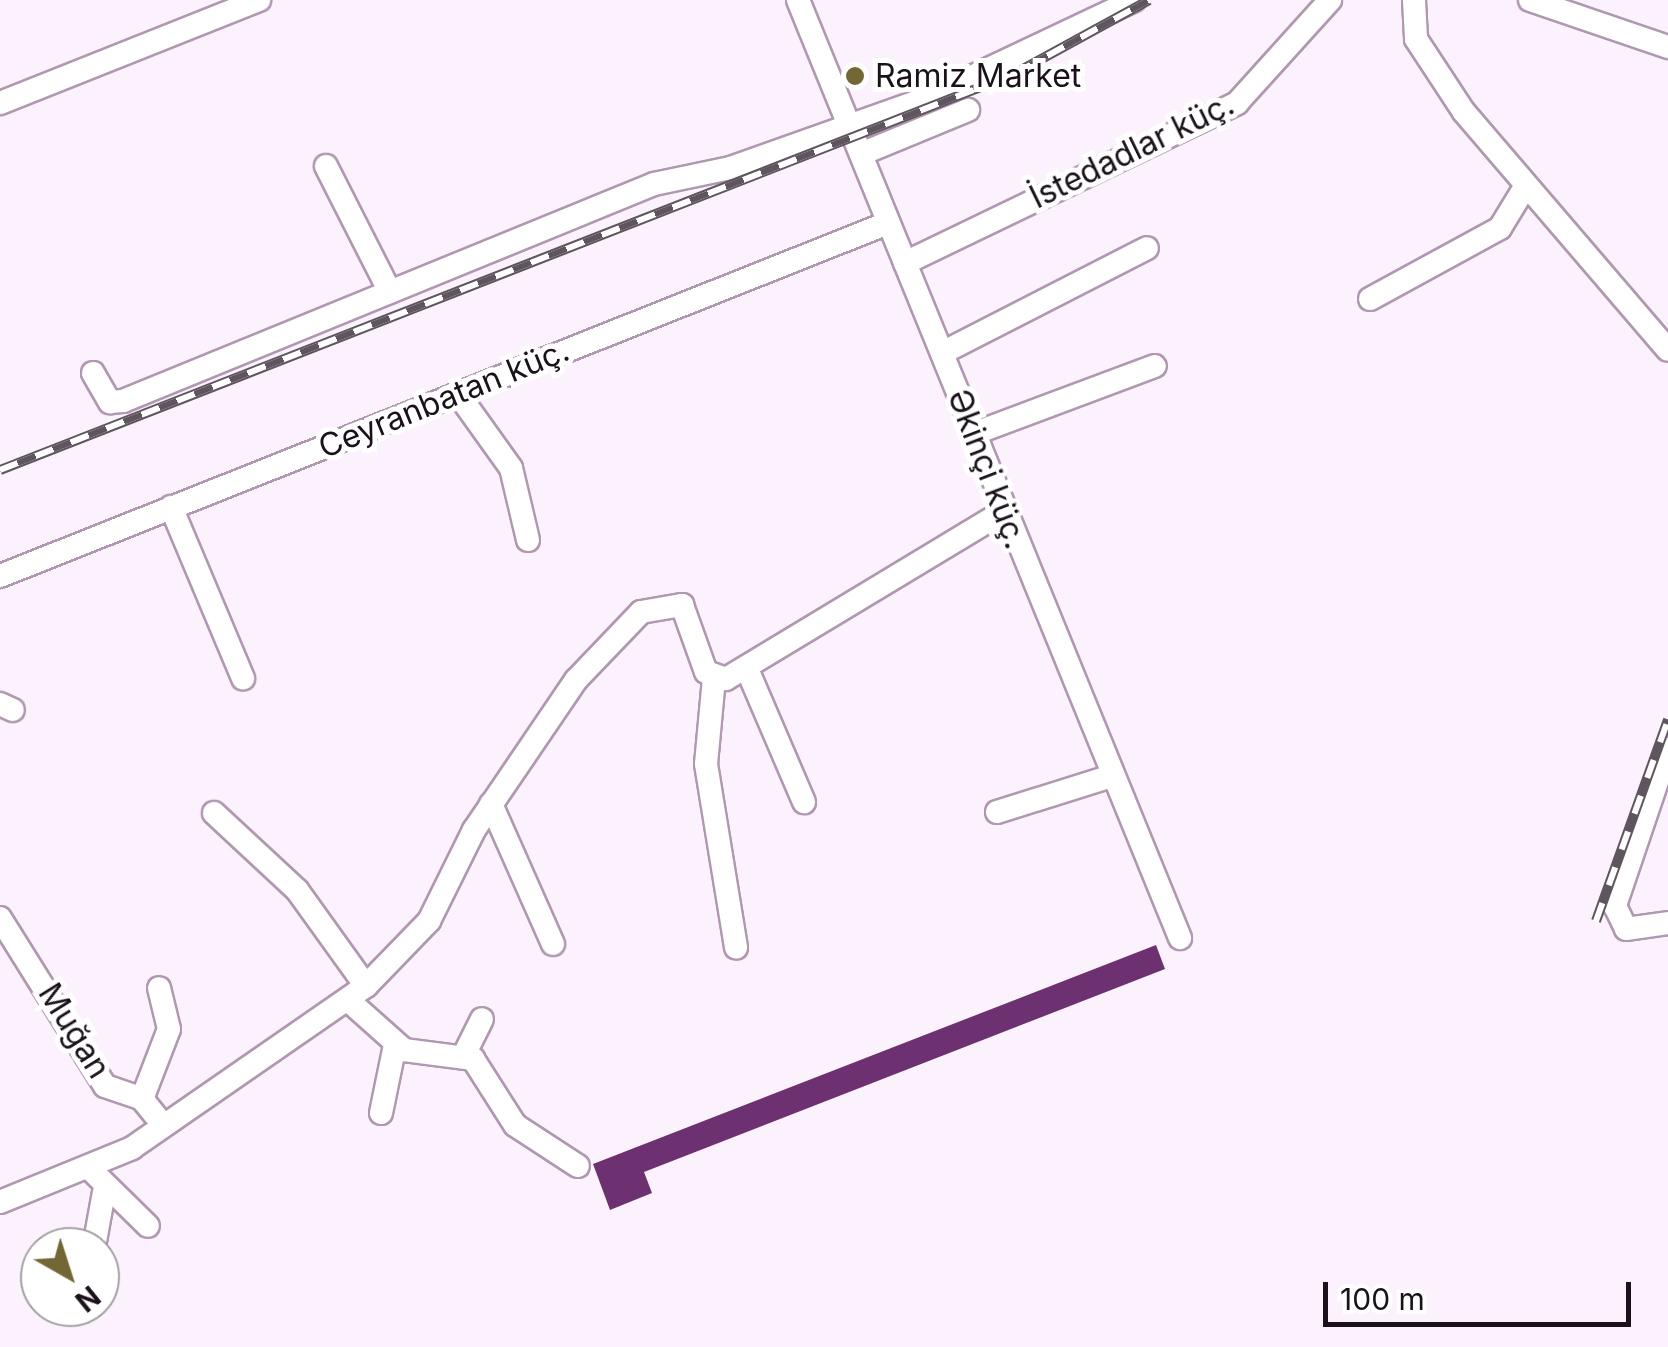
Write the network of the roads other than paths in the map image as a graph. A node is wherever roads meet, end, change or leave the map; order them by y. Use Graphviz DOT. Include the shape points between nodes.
graph roads {
  1 [pos="259,0"];
  2 [pos="798,0"];
  3 [pos="1134,0"];
  4 [pos="1330,0"];
  5 [pos="1414,0"];
  6 [pos="1530,0"];
  7 [pos="1668,48"];
  8 [pos="0,103"];
  9 [pos="968,110"];
  10 [pos="851,128"];
  11 [pos="862,154"];
  12 [pos="326,166"];
  13 [pos="1525,187"];
  14 [pos="888,222"];
  15 [pos="1147,248"];
  16 [pos="904,263"];
  17 [pos="390,292"];
  18 [pos="1370,299"];
  19 [pos="1668,350"];
  20 [pos="942,354"];
  21 [pos="1155,366"];
  22 [pos="93,374"];
  23 [pos="458,394"];
  24 [pos="973,434"];
  25 [pos="172,507"];
  26 [pos="1003,512"];
  27 [pos="528,540"];
  28 [pos="0,576"];
  29 [pos="747,668"];
  30 [pos="244,678"];
  31 [pos="714,678"];
  32 [pos="1668,748"];
  33 [pos="1112,776"];
  34 [pos="804,802"];
  35 [pos="491,804"];
  36 [pos="997,812"];
  37 [pos="214,813"];
  38 [pos="0,918"];
  39 [pos="1668,923"];
  40 [pos="1180,938"];
  41 [pos="553,944"];
  42 [pos="736,948"];
  43 [pos="159,988"];
  44 [pos="357,994"];
  45 [pos="482,1019"];
  46 [pos="395,1045"];
  47 [pos="464,1055"];
  48 [pos="142,1099"];
  49 [pos="381,1114"];
  50 [pos="163,1125"];
  51 [pos="578,1166"];
  52 [pos="90,1169"];
  53 [pos="104,1192"];
  54 [pos="0,1202"];
  55 [pos="148,1226"];
  56 [pos="98,1227"];
  1 -- 8 [label="street"];
  2 -- 10 [label="street, Əkinçi küç."];
  3 -- 10 [label="street" via="1029,57"];
  4 -- 16 [label="street, İstedadlar küç." via="1237,103"];
  5 -- 13 [label="street" via="1416,39 1428,62"];
  6 -- 7 [label="street"];
  9 -- 11 [label="street"];
  10 -- 11 [label="street, Əkinçi küç."];
  10 -- 17 [label="street" via="654,184"];
  11 -- 14 [label="street, Əkinçi küç."];
  12 -- 17 [label="street"];
  13 -- 18 [label="street" via="1500,228"];
  13 -- 19 [label="street" via="1596,256"];
  14 -- 16 [label="street, Əkinçi küç."];
  14 -- 23 [label="street, Ceyranbatan küç."];
  15 -- 20 [label="street"];
  16 -- 20 [label="street, Əkinçi küç."];
  17 -- 22 [label="street" via="116,404"];
  20 -- 24 [label="street, Əkinçi küç."];
  21 -- 24 [label="street"];
  23 -- 25 [label="street, Ceyranbatan küç."];
  23 -- 27 [label="street" via="512,468"];
  24 -- 26 [label="street, Əkinçi küç."];
  25 -- 28 [label="street, Ceyranbatan küç."];
  25 -- 30 [label="street"];
  26 -- 29 [label="street"];
  26 -- 33 [label="street, Əkinçi küç."];
  29 -- 31 [label="street"];
  29 -- 34 [label="street"];
  31 -- 35 [label="street" via="682,606 641,612 576,680"];
  31 -- 42 [label="street" via="706,764"];
  32 -- 39 [label="street" via="1615,906 1626,929"];
  33 -- 36 [label="street"];
  33 -- 40 [label="street, Əkinçi küç."];
  35 -- 41 [label="street"];
  35 -- 44 [label="street" via="429,921"];
  37 -- 44 [label="street" via="297,890"];
  38 -- 48 [label="street, Muğan" via="104,1086"];
  43 -- 48 [label="street" via="169,1030"];
  44 -- 46 [label="street"];
  44 -- 50 [label="street"];
  45 -- 47 [label="street"];
  46 -- 47 [label="street"];
  46 -- 49 [label="street"];
  47 -- 51 [label="street" via="483,1068 515,1125"];
  48 -- 50 [label="street, Muğan"];
  50 -- 52 [label="street"];
  52 -- 53 [label="street"];
  52 -- 54 [label="street"];
  53 -- 55 [label="street"];
  53 -- 56 [label="street"];
}
